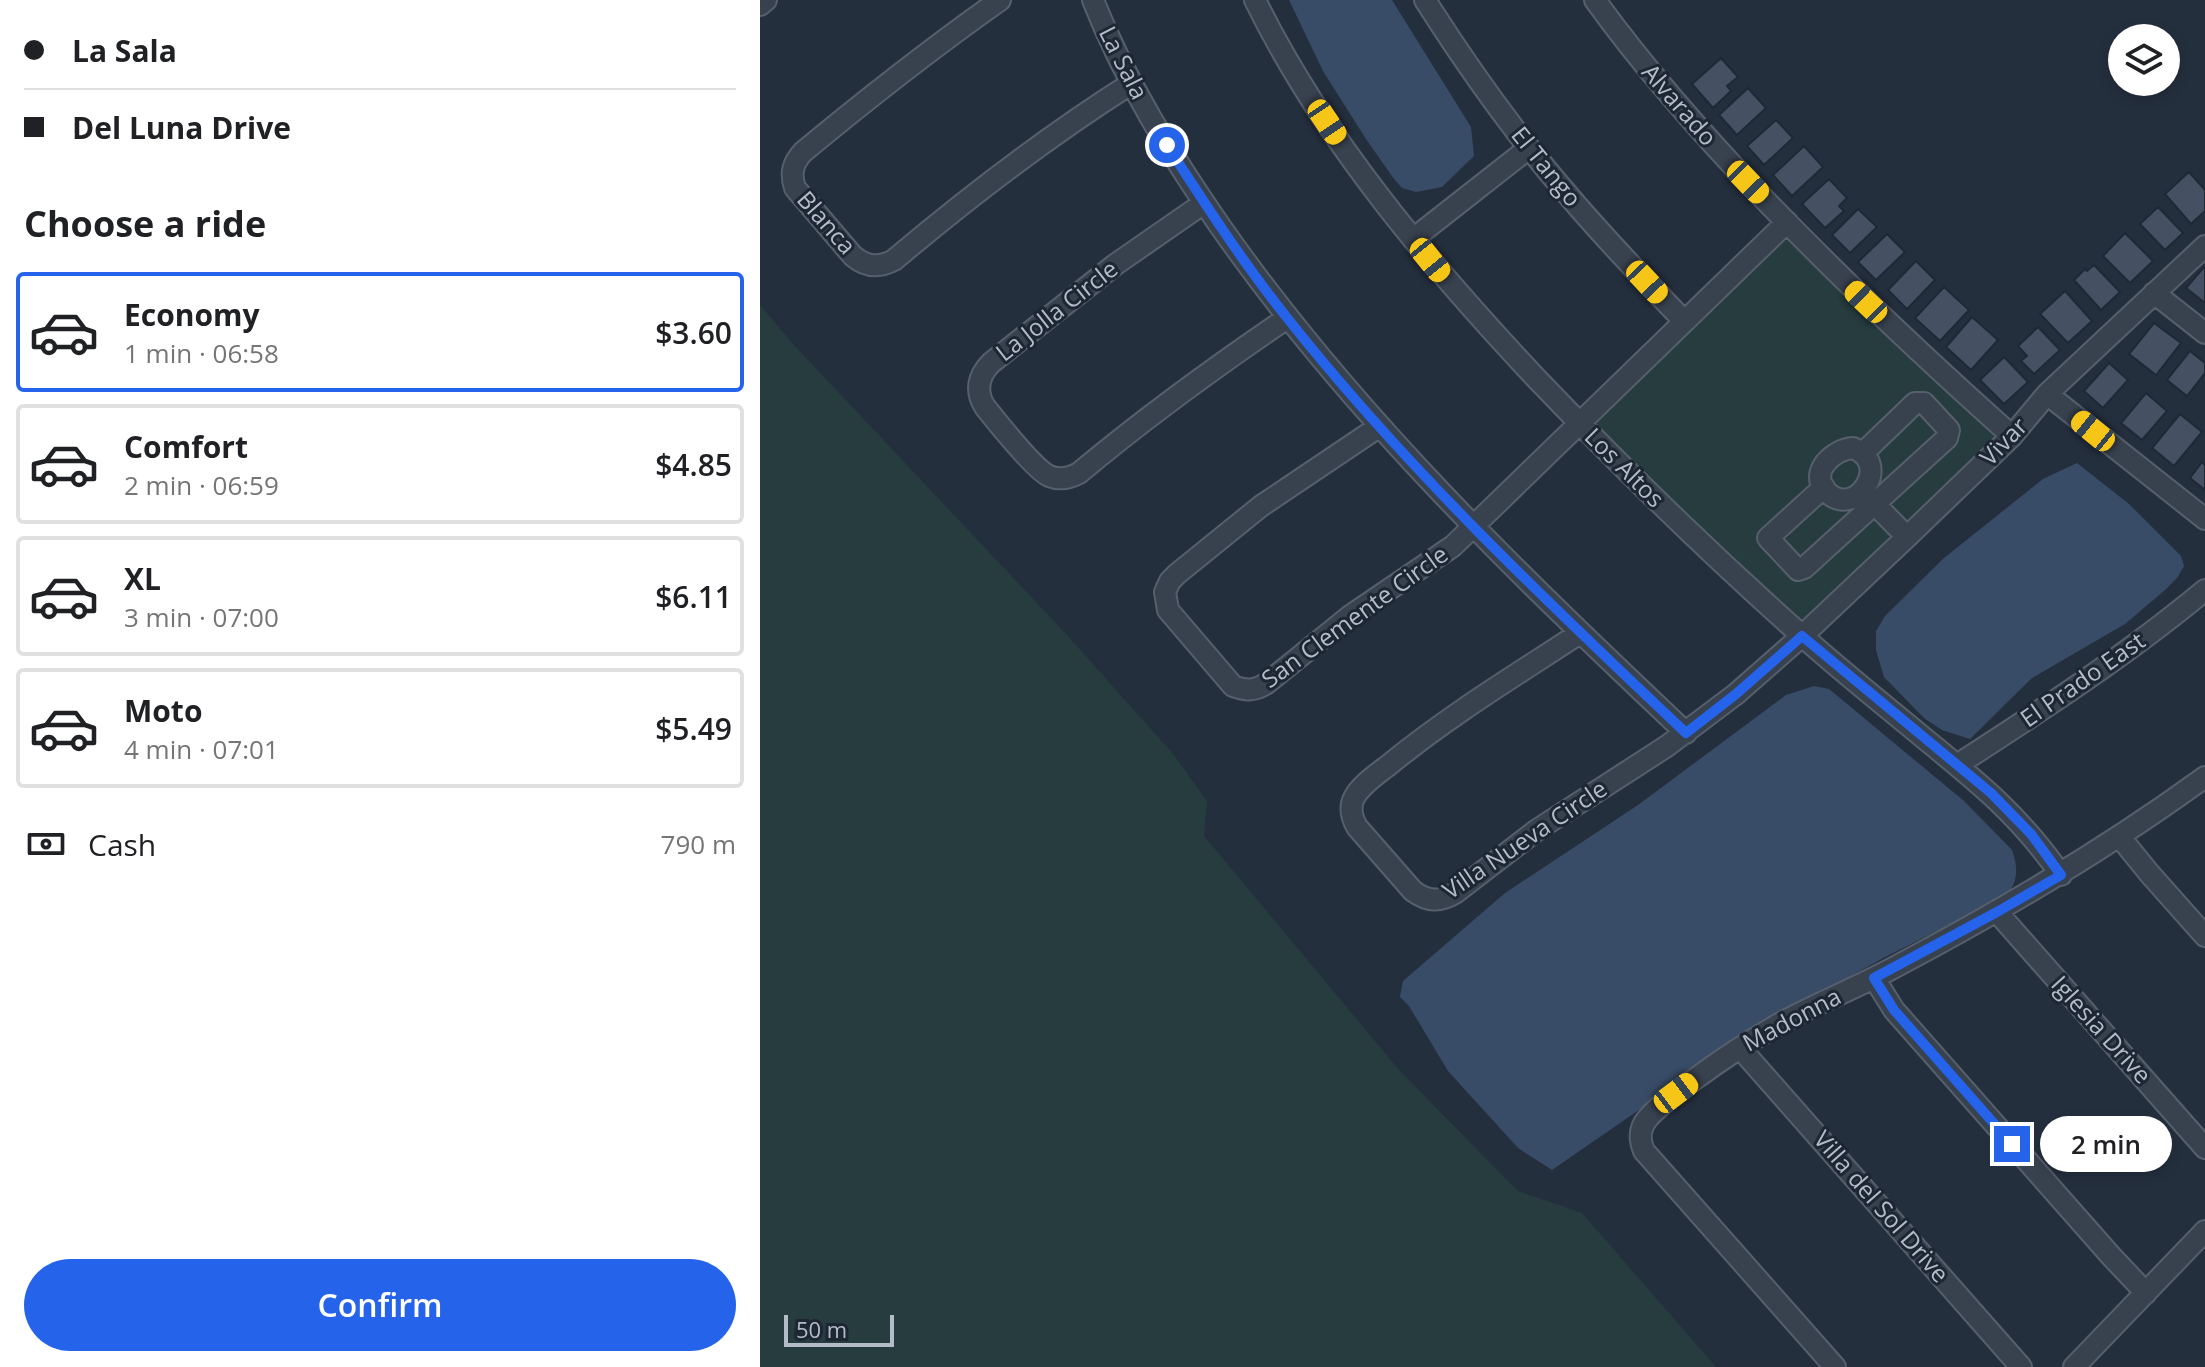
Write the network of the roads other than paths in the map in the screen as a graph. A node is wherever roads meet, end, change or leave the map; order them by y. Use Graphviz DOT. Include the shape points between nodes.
graph roads {
  1 [pos="766,0"];
  2 [pos="1000,0"];
  3 [pos="1093,0"];
  4 [pos="1255,0"];
  5 [pos="1425,0"];
  6 [pos="1595,0"];
  7 [pos="760,5"];
  8 [pos="1132,83"];
  9 [pos="1529,148"];
  10 [pos="1204,203"];
  11 [pos="1787,222"];
  12 [pos="1413,239"];
  13 [pos="2205,246"];
  14 [pos="2154,293"];
  15 [pos="1287,318"];
  16 [pos="1684,321"];
  17 [pos="2205,333"];
  18 [pos="2047,394"];
  19 [pos="1579,423"];
  20 [pos="1380,426"];
  21 [pos="2012,436"];
  22 [pos="1864,452"];
  23 [pos="1824,487"];
  24 [pos="1868,498"];
  25 [pos="2205,519"];
  26 [pos="1473,526"];
  27 [pos="1907,537"];
  28 [pos="2205,590"];
  29 [pos="1580,633"];
  30 [pos="1802,636"];
  31 [pos="1686,733"];
  32 [pos="1957,765"];
  33 [pos="2205,777"];
  34 [pos="2119,836"];
  35 [pos="2061,875"];
  36 [pos="1997,912"];
  37 [pos="2205,936"];
  38 [pos="1874,978"];
  39 [pos="1740,1048"];
  40 [pos="2205,1148"];
  41 [pos="2205,1231"];
  42 [pos="2146,1293"];
  43 [pos="1835,1367"];
  44 [pos="2021,1367"];
  45 [pos="2074,1367"];
  1 -- 7 [label="street"];
  2 -- 8 [label="street, Blanca" via="876,92 794,165 795,188 860,262 877,266 894,260 1002,172"];
  3 -- 8 [label="street, La Sala"];
  4 -- 12 [label="street, Los Altos" via="1313,101"];
  5 -- 9 [label="street, El Tango"];
  6 -- 11 [label="street, Alvarado" via="1687,115"];
  8 -- 10 [label="street, La Sala"];
  9 -- 12 [label="street"];
  9 -- 16 [label="street, El Tango"];
  10 -- 15 [label="street, La Sala"];
  10 -- 15 [label="street, La Jolla Circle" via="1078,292 991,363 979,382 985,407 1040,470 1055,478 1070,477"];
  11 -- 16 [label="street, San Clemente Circle"];
  11 -- 21 [label="street, Alvarado"];
  12 -- 19 [label="street, Los Altos"];
  13 -- 14 [label="street, Vivar"];
  14 -- 17 [label="street"];
  14 -- 18 [label="street, Vivar"];
  15 -- 20 [label="street, La Sala"];
  16 -- 19 [label="street, San Clemente Circle"];
  18 -- 21 [label="street, Vivar"];
  18 -- 25 [label="street"];
  19 -- 26 [label="street, San Clemente Circle"];
  19 -- 30 [label="street, Los Altos"];
  20 -- 26 [label="street, La Sala"];
  20 -- 26 [label="street, San Clemente Circle" via="1261,506 1167,586 1164,597 1171,616 1227,681 1247,690 1267,683"];
  21 -- 27 [label="street, Vivar"];
  22 -- 23 [label="street" via="1842,449 1819,473"];
  22 -- 24 [label="street" via="1870,461"];
  22 -- 24 [label="street" via="1915,403 1924,403 1949,430 1947,438"];
  23 -- 24 [label="street" via="1838,499"];
  23 -- 24 [label="street" via="1768,538 1798,570"];
  24 -- 27 [label="street"];
  26 -- 29 [label="street, La Sala"];
  27 -- 30 [label="street, Vivar"];
  28 -- 32 [label="street, El Prado East" via="2099,671"];
  29 -- 31 [label="street, La Sala"];
  29 -- 31 [label="street, Villa Nueva Circle" via="1463,709 1355,796 1351,807 1357,827 1413,891 1433,900 1450,896 1537,830"];
  30 -- 31 [label="street"];
  30 -- 32 [label="street, Los Altos"];
  32 -- 35 [label="street, Los Altos" via="2019,820"];
  33 -- 34 [label="street, Madonna"];
  34 -- 35 [label="street, Madonna"];
  34 -- 37 [label="street"];
  35 -- 36 [label="street, Madonna"];
  36 -- 38 [label="street, Madonna"];
  36 -- 40 [label="street, Iglesia Drive"];
  38 -- 39 [label="street, Madonna"];
  38 -- 42 [label="street" via="1894,1010"];
  39 -- 43 [label="street, Madonna" via="1661,1105 1644,1122 1641,1146"];
  39 -- 44 [label="street, Villa del Sol Drive"];
  41 -- 42 [label="street"];
  42 -- 45 [label="street"];
}
